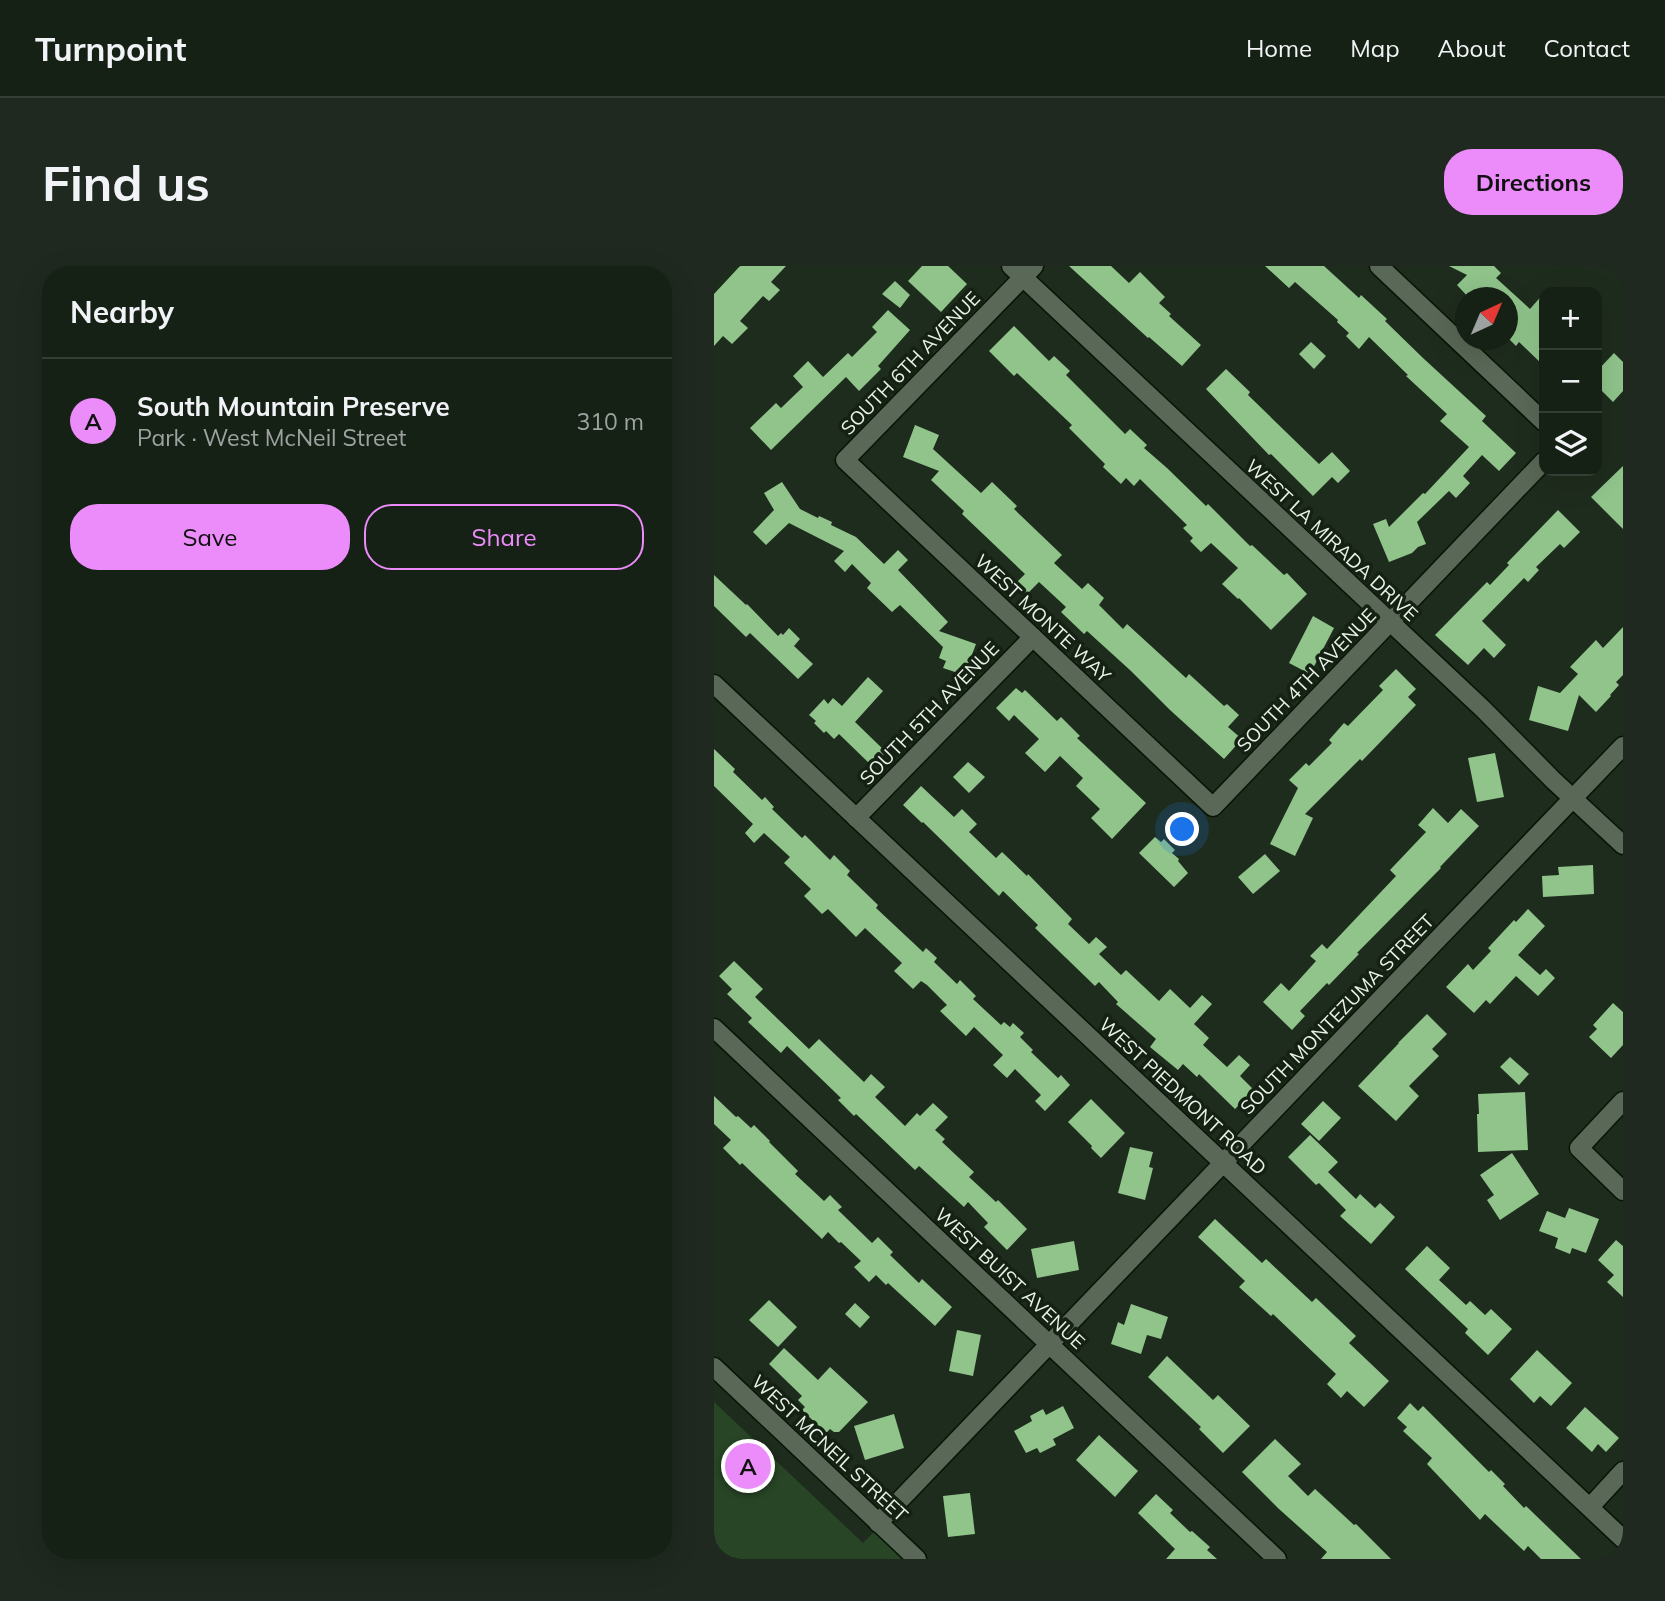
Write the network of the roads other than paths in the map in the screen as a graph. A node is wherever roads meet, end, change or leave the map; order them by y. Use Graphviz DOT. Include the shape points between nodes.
graph roads {
  1 [pos="1382,267"];
  2 [pos="1023,270"];
  3 [pos="1539,417"];
  4 [pos="845,460"];
  5 [pos="1539,466"];
  6 [pos="1390,623"];
  7 [pos="1033,636"];
  8 [pos="714,684"];
  9 [pos="1623,746"];
  10 [pos="1573,799"];
  11 [pos="1213,807"];
  12 [pos="856,818"];
  13 [pos="1623,845"];
  14 [pos="714,1028"];
  15 [pos="1623,1101"];
  16 [pos="1224,1163"];
  17 [pos="1623,1191"];
  18 [pos="1050,1345"];
  19 [pos="714,1367"];
  20 [pos="1623,1471"];
  21 [pos="1590,1507"];
  22 [pos="878,1523"];
  23 [pos="1623,1538"];
  24 [pos="916,1559"];
  25 [pos="1277,1559"];
  1 -- 3 [label="street"];
  2 -- 4 [label="street, SOUTH 6TH AVENUE"];
  2 -- 6 [label="street, WEST LA MIRADA DRIVE"];
  4 -- 7 [label="street, WEST MONTE WAY"];
  5 -- 6 [label="street, SOUTH 4TH AVENUE"];
  6 -- 10 [label="street, WEST LA MIRADA DRIVE"];
  6 -- 11 [label="street, SOUTH 4TH AVENUE"];
  7 -- 11 [label="street, WEST MONTE WAY"];
  7 -- 12 [label="street, SOUTH 5TH AVENUE"];
  8 -- 12 [label="street, WEST PIEDMONT ROAD"];
  9 -- 10 [label="street, SOUTH MONTEZUMA STREET"];
  10 -- 13 [label="street, WEST LA MIRADA DRIVE"];
  10 -- 16 [label="street, SOUTH MONTEZUMA STREET"];
  12 -- 16 [label="street, WEST PIEDMONT ROAD"];
  14 -- 18 [label="street, WEST BUIST AVENUE"];
  15 -- 17 [label="street" via="1578,1148"];
  16 -- 18 [label="street, SOUTH MONTEZUMA STREET"];
  16 -- 21 [label="street, WEST PIEDMONT ROAD"];
  18 -- 22 [label="street, SOUTH MONTEZUMA STREET"];
  18 -- 25 [label="street, WEST BUIST AVENUE"];
  19 -- 22 [label="street, WEST MCNEIL STREET"];
  20 -- 21 [label="street"];
  21 -- 23 [label="street, WEST PIEDMONT ROAD"];
  22 -- 24 [label="street, WEST MCNEIL STREET"];
}
